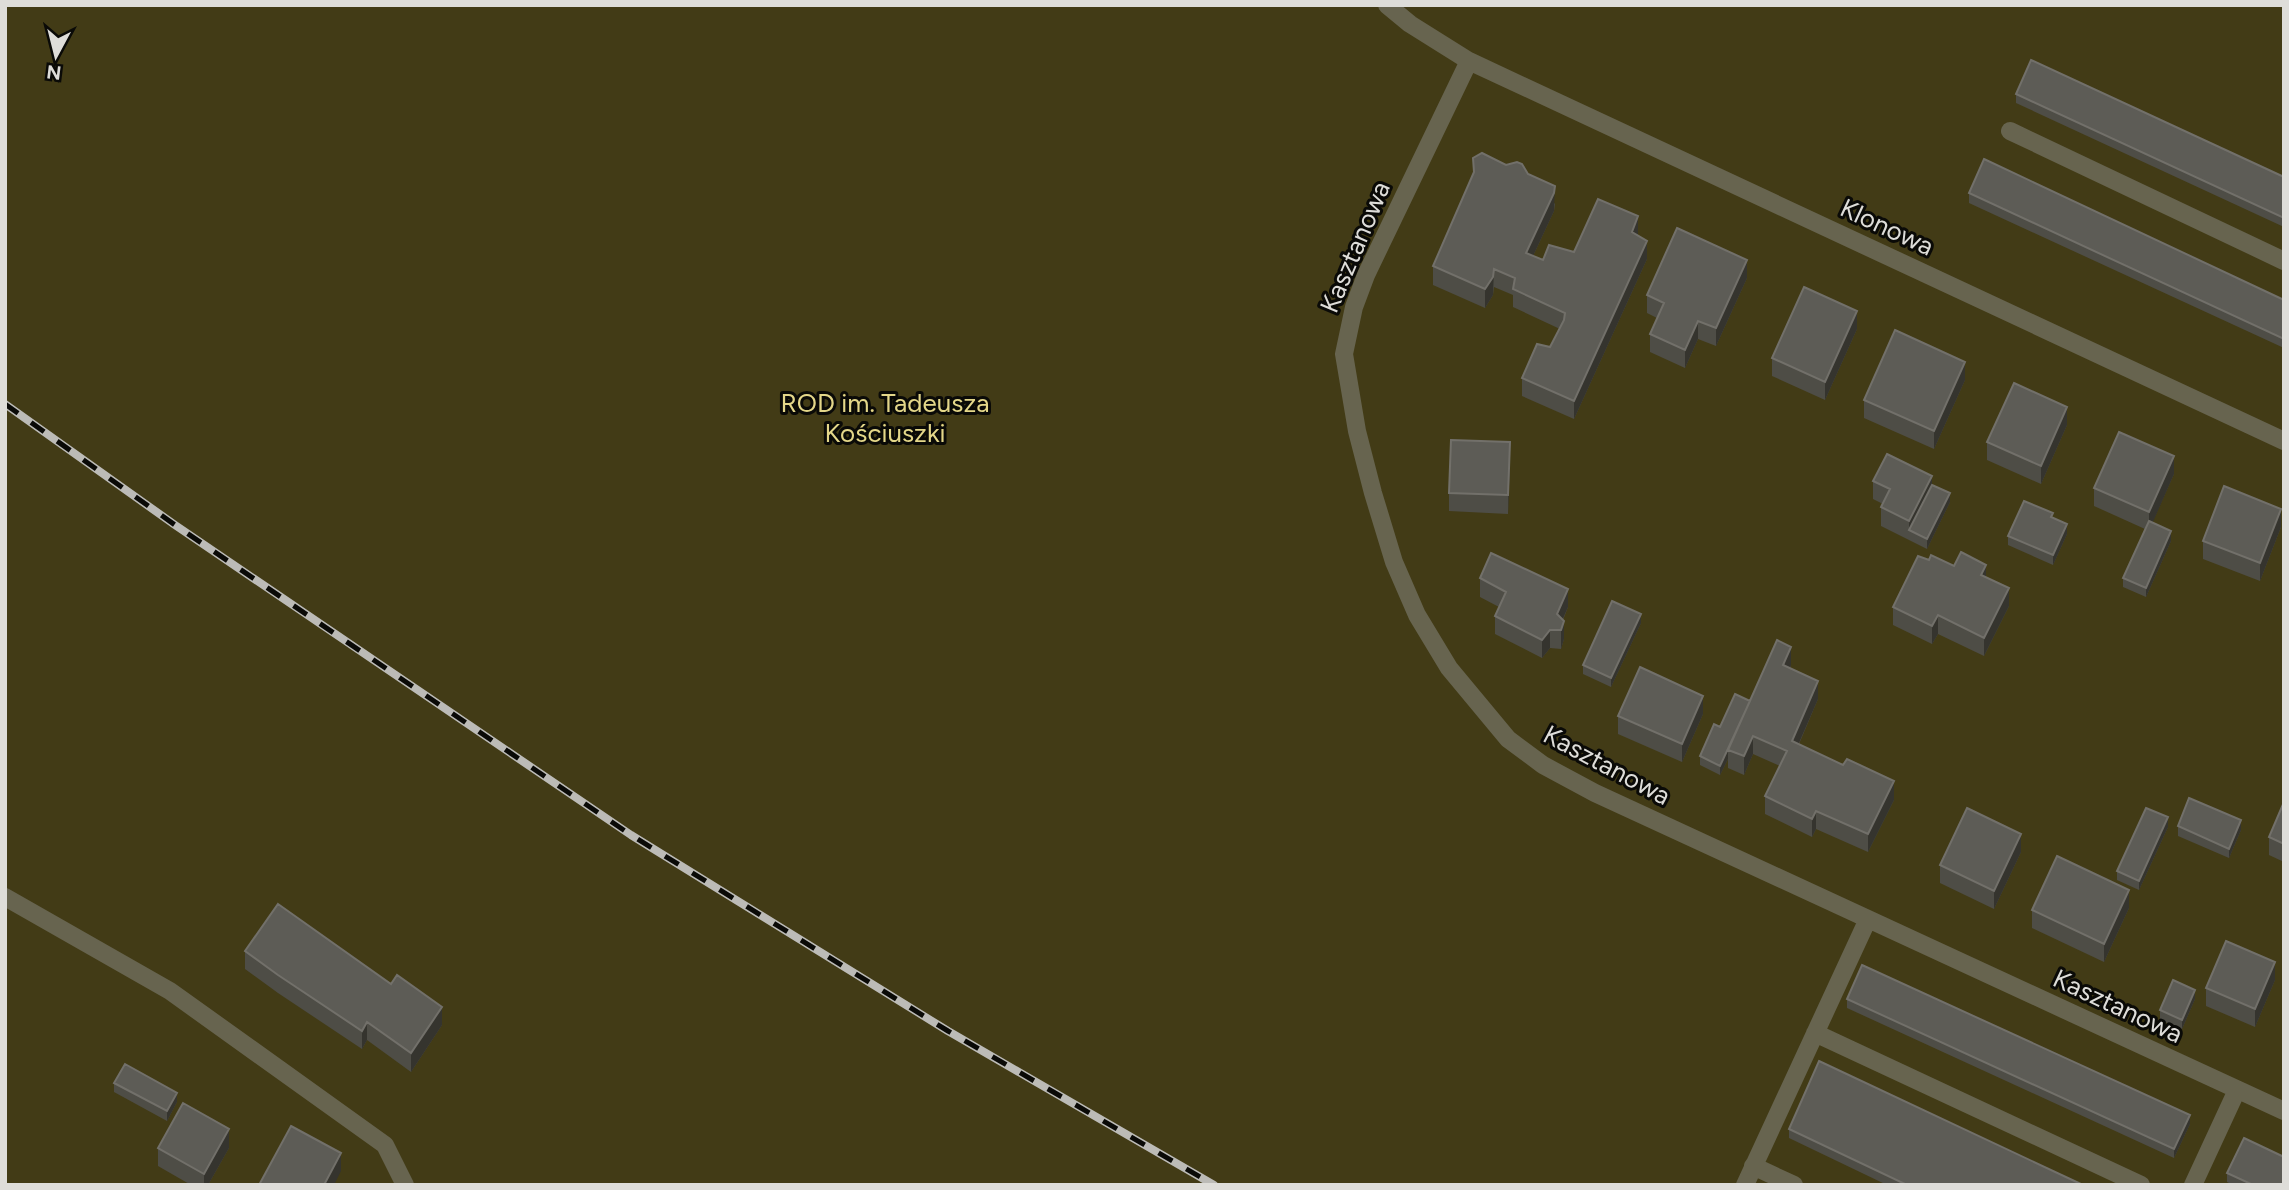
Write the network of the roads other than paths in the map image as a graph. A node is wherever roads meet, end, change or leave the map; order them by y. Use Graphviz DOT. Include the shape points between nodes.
graph roads {
  1 [pos="1387,5"];
  2 [pos="1469,61"];
  3 [pos="2010,131"];
  4 [pos="2284,261"];
  5 [pos="2284,441"];
  6 [pos="5,897"];
  7 [pos="1868,919"];
  8 [pos="1815,1032"];
  9 [pos="2237,1090"];
  10 [pos="2284,1111"];
  11 [pos="1753,1166"];
  12 [pos="405,1185"];
  13 [pos="1745,1185"];
  14 [pos="1794,1185"];
  15 [pos="2141,1185"];
  16 [pos="2193,1185"];
  1 -- 2 [label="street, Klonowa"];
  2 -- 5 [label="street, Klonowa"];
  2 -- 7 [label="street, Kasztanowa" via="1366,275 1344,354 1373,493 1394,562 1417,615 1449,668 1508,739 1543,765"];
  3 -- 4 [label="street"];
  6 -- 12 [label="street" via="170,991 385,1145"];
  7 -- 8 [label="street"];
  7 -- 9 [label="street, Kasztanowa"];
  8 -- 11 [label="street"];
  8 -- 15 [label="street"];
  9 -- 10 [label="street, Kasztanowa"];
  9 -- 16 [label="street"];
  11 -- 13 [label="street"];
  11 -- 14 [label="street"];
}
